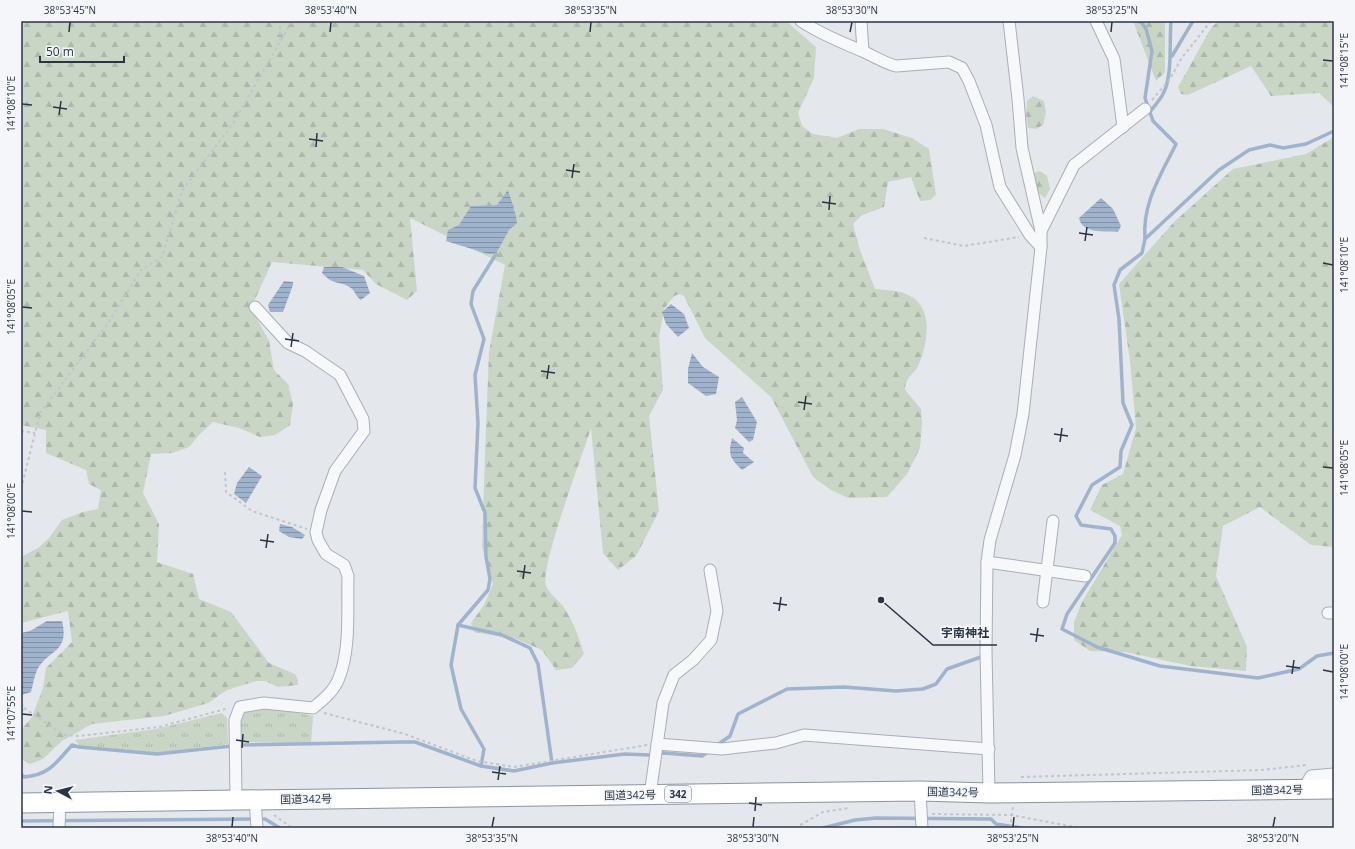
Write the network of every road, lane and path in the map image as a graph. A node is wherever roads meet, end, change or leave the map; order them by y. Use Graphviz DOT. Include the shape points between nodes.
graph roads {
  1 [pos="280,21"];
  2 [pos="292,21"];
  3 [pos="801,21"];
  4 [pos="861,21"];
  5 [pos="1009,21"];
  6 [pos="1096,21"];
  7 [pos="1211,21"];
  8 [pos="280,43"];
  9 [pos="863,51"];
  10 [pos="1145,109"];
  11 [pos="1123,126"];
  12 [pos="1041,231"];
  13 [pos="1030,236"];
  14 [pos="924,238"];
  15 [pos="1041,247"];
  16 [pos="255,307"];
  17 [pos="21,431"];
  18 [pos="35,433"];
  19 [pos="225,472"];
  20 [pos="21,489"];
  21 [pos="1053,521"];
  22 [pos="316,532"];
  23 [pos="987,562"];
  24 [pos="710,570"];
  25 [pos="1047,570"];
  26 [pos="1085,576"];
  27 [pos="1043,602"];
  28 [pos="21,704"];
  29 [pos="240,707"];
  30 [pos="24,708"];
  31 [pos="313,708"];
  32 [pos="21,712"];
  33 [pos="657,744"];
  34 [pos="989,749"];
  35 [pos="1313,765"];
  36 [pos="1334,774"];
  37 [pos="1016,785"];
  38 [pos="1334,789"];
  39 [pos="1307,790"];
  40 [pos="920,791"];
  41 [pos="989,793"];
  42 [pos="650,795"];
  43 [pos="1334,797"];
  44 [pos="236,799"];
  45 [pos="255,800"];
  46 [pos="21,803"];
  47 [pos="60,803"];
  48 [pos="850,808"];
  49 [pos="922,814"];
  50 [pos="1011,815"];
  51 [pos="59,828"];
  52 [pos="257,828"];
  53 [pos="795,828"];
  54 [pos="922,828"];
  55 [pos="1010,828"];
  56 [pos="1080,828"];
  1 -- 8 [label="path"];
  2 -- 8 [label="path"];
  3 -- 9 [label="street"];
  4 -- 9 [label="street"];
  5 -- 12 [label="street" via="1022,148"];
  6 -- 11 [label="street" via="1114,59"];
  7 -- 10 [label="path"];
  8 -- 18 [label="path" via="234,122 182,191 162,258 141,270 108,323 40,413"];
  9 -- 13 [label="street" via="896,66 949,62 962,68 986,125 1000,187"];
  10 -- 11 [label="street"];
  11 -- 12 [label="street" via="1074,165"];
  12 -- 15 [label="street"];
  13 -- 14 [label="path" via="964,246"];
  13 -- 15 [label="street"];
  15 -- 23 [label="street" via="1023,414 1015,455 990,540"];
  16 -- 22 [label="street" via="288,343 340,375 363,419 364,431 335,471"];
  17 -- 18 [label="path"];
  18 -- 20 [label="path"];
  19 -- 22 [label="path" via="226,492 252,511"];
  21 -- 25 [label="street"];
  22 -- 31 [label="street" via="326,554 344,565 348,576 345,656 339,679 329,694"];
  23 -- 25 [label="street"];
  23 -- 34 [label="street"];
  24 -- 33 [label="street" via="717,611 711,640 693,660 674,674 663,702"];
  25 -- 26 [label="street"];
  25 -- 27 [label="street"];
  28 -- 30 [label="path"];
  29 -- 30 [label="path" via="222,708 159,727 79,736 64,735"];
  29 -- 31 [label="street" via="264,703"];
  29 -- 44 [label="street" via="235,720"];
  30 -- 32 [label="path"];
  31 -- 33 [label="path" via="323,713 405,734 477,761 514,767"];
  33 -- 34 [label="street" via="722,749 776,743 804,735"];
  33 -- 42 [label="street"];
  34 -- 41 [label="street"];
  35 -- 37 [label="path" via="1262,770 1030,775"];
  36 -- 39 [label="street" via="1311,776"];
  37 -- 39 [label="highway, 国道342号 / 342"];
  37 -- 41 [label="highway, 国道342号 / 342"];
  37 -- 50 [label="path"];
  38 -- 39 [label="highway, 国道342号 / 342"];
  39 -- 43 [label="street"];
  40 -- 41 [label="highway, 国道342号 / 342"];
  40 -- 42 [label="highway, 国道342号 / 342"];
  40 -- 49 [label="street"];
  42 -- 45 [label="highway, 国道342号 / 342"];
  44 -- 45 [label="highway, 国道342号 / 342"];
  44 -- 47 [label="highway, 国道342号 / 342"];
  45 -- 52 [label="street"];
  46 -- 47 [label="highway, 国道342号 / 342"];
  47 -- 51 [label="street"];
  48 -- 53 [label="path" via="823,812"];
  49 -- 50 [label="path"];
  49 -- 54 [label="street"];
  50 -- 55 [label="path"];
  50 -- 56 [label="path"];
}
